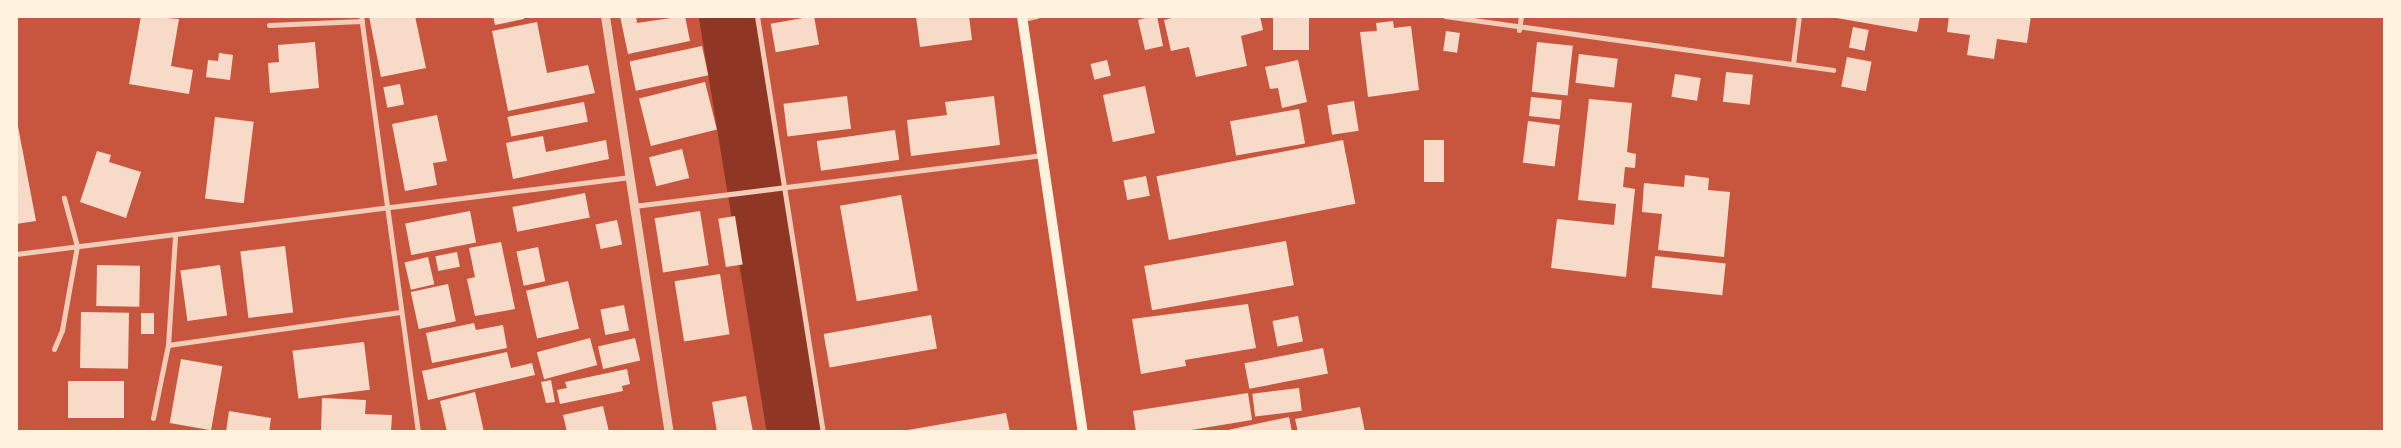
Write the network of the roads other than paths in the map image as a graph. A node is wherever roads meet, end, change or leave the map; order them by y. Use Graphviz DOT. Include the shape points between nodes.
graph roads {
  1 [pos="605,16"];
  2 [pos="757,16"];
  3 [pos="1037,16"];
  4 [pos="1445,16"];
  5 [pos="1521,16"];
  6 [pos="1799,16"];
  7 [pos="1023,17"];
  8 [pos="362,18"];
  9 [pos="269,25"];
  10 [pos="1519,30"];
  11 [pos="1793,64"];
  12 [pos="1833,70"];
  13 [pos="1043,155"];
  14 [pos="630,177"];
  15 [pos="785,188"];
  16 [pos="64,198"];
  17 [pos="634,206"];
  18 [pos="387,211"];
  19 [pos="174,236"];
  20 [pos="77,246"];
  21 [pos="16,254"];
  22 [pos="399,312"];
  23 [pos="168,345"];
  24 [pos="54,349"];
  25 [pos="154,418"];
  26 [pos="418,432"];
  27 [pos="669,432"];
  28 [pos="823,432"];
  29 [pos="1083,432"];
  1 -- 14 [label="street"];
  2 -- 15 [label="street"];
  3 -- 7 [label="street"];
  4 -- 10 [label="street"];
  5 -- 10 [label="street"];
  6 -- 11 [label="street"];
  7 -- 13 [label="main road"];
  8 -- 9 [label="street"];
  8 -- 18 [label="street"];
  10 -- 11 [label="street"];
  11 -- 12 [label="street"];
  13 -- 15 [label="street"];
  13 -- 29 [label="main road"];
  14 -- 17 [label="street"];
  14 -- 18 [label="street"];
  15 -- 17 [label="street"];
  15 -- 28 [label="street"];
  16 -- 20 [label="street"];
  17 -- 27 [label="street"];
  18 -- 19 [label="street"];
  18 -- 22 [label="street"];
  19 -- 20 [label="street"];
  19 -- 23 [label="street"];
  20 -- 21 [label="street"];
  20 -- 24 [label="street" via="62,330"];
  22 -- 23 [label="street"];
  22 -- 26 [label="street"];
  23 -- 25 [label="street"];
}
